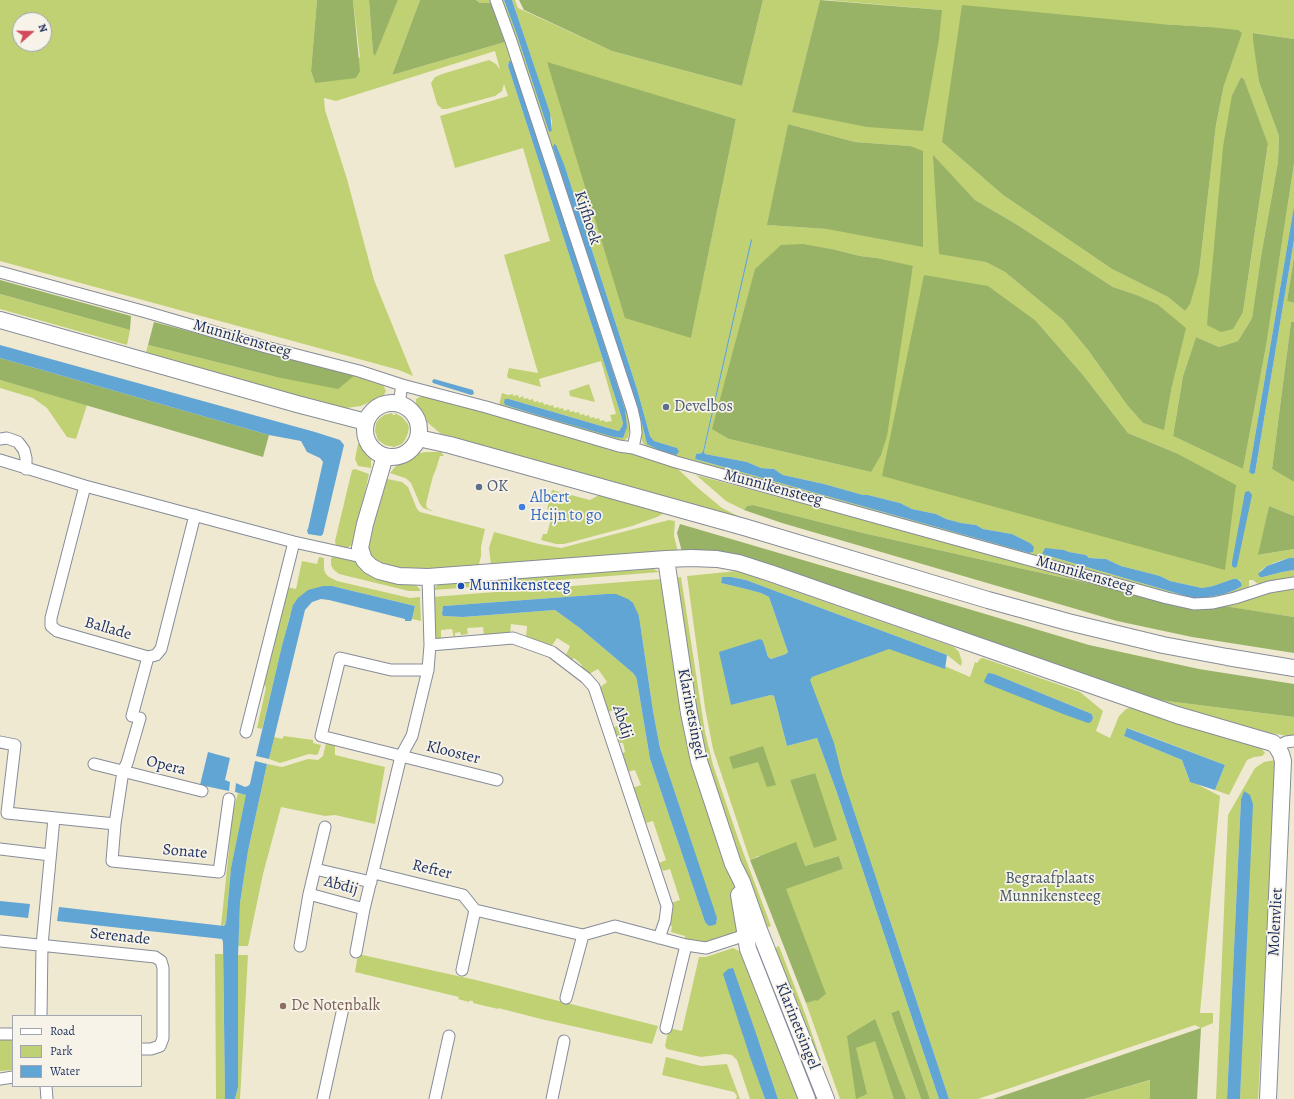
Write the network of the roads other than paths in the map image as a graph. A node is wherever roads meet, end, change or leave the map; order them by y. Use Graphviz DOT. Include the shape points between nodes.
graph roads {
  1 [pos="496,0"];
  2 [pos="0,272"];
  3 [pos="0,320"];
  4 [pos="402,385"];
  5 [pos="399,403"];
  6 [pos="366,422"];
  7 [pos="418,438"];
  8 [pos="0,439"];
  9 [pos="633,448"];
  10 [pos="385,456"];
  11 [pos="0,460"];
  12 [pos="26,469"];
  13 [pos="85,486"];
  14 [pos="195,515"];
  15 [pos="294,542"];
  16 [pos="362,557"];
  17 [pos="666,559"];
  18 [pos="428,577"];
  19 [pos="1294,583"];
  20 [pos="430,645"];
  21 [pos="148,657"];
  22 [pos="1294,668"];
  23 [pos="428,670"];
  24 [pos="246,732"];
  25 [pos="1294,741"];
  26 [pos="0,742"];
  27 [pos="1277,747"];
  28 [pos="401,756"];
  29 [pos="94,764"];
  30 [pos="123,771"];
  31 [pos="498,780"];
  32 [pos="202,791"];
  33 [pos="229,799"];
  34 [pos="54,818"];
  35 [pos="115,824"];
  36 [pos="325,827"];
  37 [pos="0,849"];
  38 [pos="50,854"];
  39 [pos="315,869"];
  40 [pos="373,877"];
  41 [pos="309,894"];
  42 [pos="364,909"];
  43 [pos="475,910"];
  44 [pos="752,933"];
  45 [pos="583,935"];
  46 [pos="659,938"];
  47 [pos="0,941"];
  48 [pos="42,945"];
  49 [pos="686,945"];
  50 [pos="300,946"];
  51 [pos="356,952"];
  52 [pos="462,970"];
  53 [pos="566,998"];
  54 [pos="343,1008"];
  55 [pos="41,1015"];
  56 [pos="666,1028"];
  57 [pos="0,1034"];
  58 [pos="12,1034"];
  59 [pos="449,1036"];
  60 [pos="564,1042"];
  61 [pos="142,1049"];
  62 [pos="12,1078"];
  63 [pos="0,1079"];
  64 [pos="46,1087"];
  65 [pos="47,1099"];
  66 [pos="323,1099"];
  67 [pos="435,1099"];
  68 [pos="552,1099"];
  69 [pos="806,1099"];
  70 [pos="826,1099"];
  71 [pos="1268,1099"];
  1 -- 9 [label="street, Kijfhoek" via="632,409 636,433"];
  2 -- 4 [label="street, Munnikensteeg"];
  3 -- 6 [label="street"];
  4 -- 5 [label="street"];
  4 -- 9 [label="street, Munnikensteeg"];
  5 -- 6 [label="street" via="385,403 379,406 373,410"];
  5 -- 7 [label="street" via="414,414 419,426"];
  6 -- 10 [label="street" via="368,443"];
  7 -- 10 [label="street" via="414,446 401,456"];
  7 -- 22 [label="street" via="605,487 1080,625 1163,645"];
  8 -- 12 [label="street" via="7,438 18,442 24,450"];
  9 -- 19 [label="street, Munnikensteeg" via="1194,604 1213,603 1269,587"];
  10 -- 16 [label="street" via="361,542"];
  11 -- 12 [label="street"];
  12 -- 13 [label="street"];
  13 -- 14 [label="street"];
  13 -- 21 [label="street, Ballade" via="51,626 57,631"];
  14 -- 15 [label="street"];
  14 -- 21 [label="street, Ballade" via="161,649 156,655"];
  15 -- 16 [label="street"];
  15 -- 24 [label="street"];
  16 -- 18 [label="street" via="379,571 399,576"];
  17 -- 18 [label="street"];
  17 -- 27 [label="street" via="717,559 747,565 1119,696 1205,724 1266,740"];
  17 -- 44 [label="street, Klarinetsingel" via="693,734 702,771 742,882"];
  18 -- 20 [label="street, Abdij"];
  20 -- 23 [label="street, Abdij"];
  20 -- 46 [label="street, Abdij" via="513,638 552,652 586,678 594,688 667,906"];
  21 -- 30 [label="street, Opera" via="127,763"];
  23 -- 28 [label="street, Abdij" via="412,736"];
  23 -- 28 [label="street" via="391,670 340,658 321,736"];
  25 -- 27 [label="street"];
  26 -- 34 [label="street" via="14,745 7,813"];
  27 -- 71 [label="street, Molenvliet" via="1284,761"];
  28 -- 31 [label="street, Klooster"];
  28 -- 40 [label="street, Abdij"];
  29 -- 30 [label="street, Opera"];
  30 -- 32 [label="street, Opera"];
  30 -- 35 [label="street, Sonate"];
  33 -- 35 [label="street, Sonate" via="219,872 112,861"];
  34 -- 35 [label="street"];
  34 -- 38 [label="street"];
  36 -- 39 [label="street, Abdij"];
  37 -- 38 [label="street"];
  38 -- 48 [label="street"];
  39 -- 40 [label="street, Abdij"];
  39 -- 41 [label="street, Abdij"];
  40 -- 42 [label="street, Abdij"];
  40 -- 43 [label="street, Refter" via="463,895"];
  41 -- 42 [label="street, Abdij"];
  41 -- 50 [label="street, Abdij"];
  42 -- 51 [label="street, Abdij"];
  43 -- 45 [label="street"];
  43 -- 52 [label="street"];
  44 -- 49 [label="street" via="706,948"];
  44 -- 69 [label="street, Klarinetsingel" via="748,949"];
  44 -- 70 [label="street, Klarinetsingel"];
  45 -- 46 [label="street" via="615,926"];
  45 -- 53 [label="street"];
  46 -- 49 [label="street"];
  47 -- 48 [label="street"];
  48 -- 55 [label="street"];
  48 -- 61 [label="street, Serenade" via="155,957 162,961 163,1038 160,1046"];
  49 -- 56 [label="street"];
  54 -- 66 [label="street"];
  57 -- 58 [label="street"];
  59 -- 67 [label="street"];
  60 -- 68 [label="street"];
  62 -- 63 [label="street"];
  64 -- 65 [label="street"];
}
